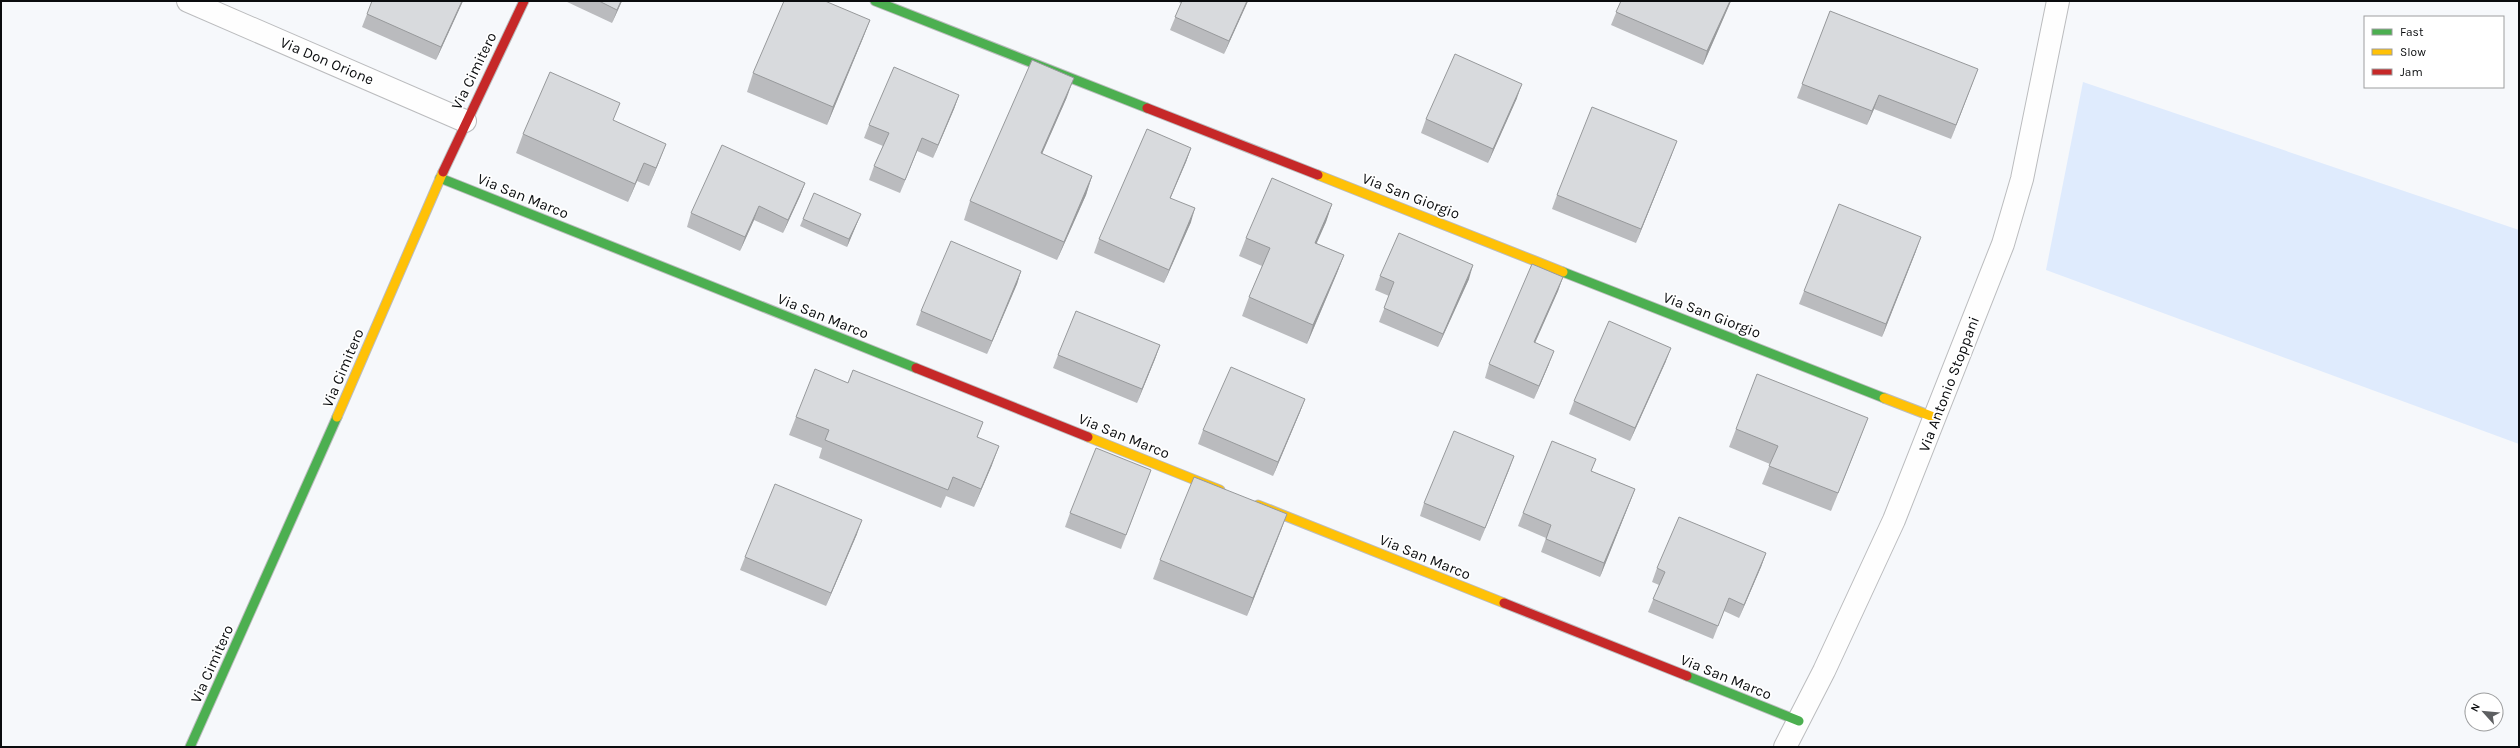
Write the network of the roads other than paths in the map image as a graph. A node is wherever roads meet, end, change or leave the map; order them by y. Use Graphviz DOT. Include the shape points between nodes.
graph roads {
  1 [pos="188,1"];
  2 [pos="524,1"];
  3 [pos="875,1"];
  4 [pos="2058,1"];
  5 [pos="465,121"];
  6 [pos="440,178"];
  7 [pos="1936,418"];
  8 [pos="1227,492"];
  9 [pos="1249,502"];
  10 [pos="1798,721"];
  11 [pos="190,747"];
  12 [pos="1784,747"];
  1 -- 5 [label="street, Via Don Orione"];
  2 -- 5 [label="street, Via Cimitero"];
  3 -- 7 [label="street, Via San Giorgio"];
  4 -- 7 [label="street, Via Antonio Stoppani" via="2014,207 2003,244"];
  5 -- 6 [label="street, Via Cimitero"];
  6 -- 8 [label="street, Via San Marco"];
  6 -- 11 [label="street, Via Cimitero" via="322,452"];
  7 -- 10 [label="street, Via Antonio Stoppani" via="1877,560"];
  9 -- 10 [label="street, Via San Marco"];
  10 -- 12 [label="street, Via Antonio Stoppani"];
}
